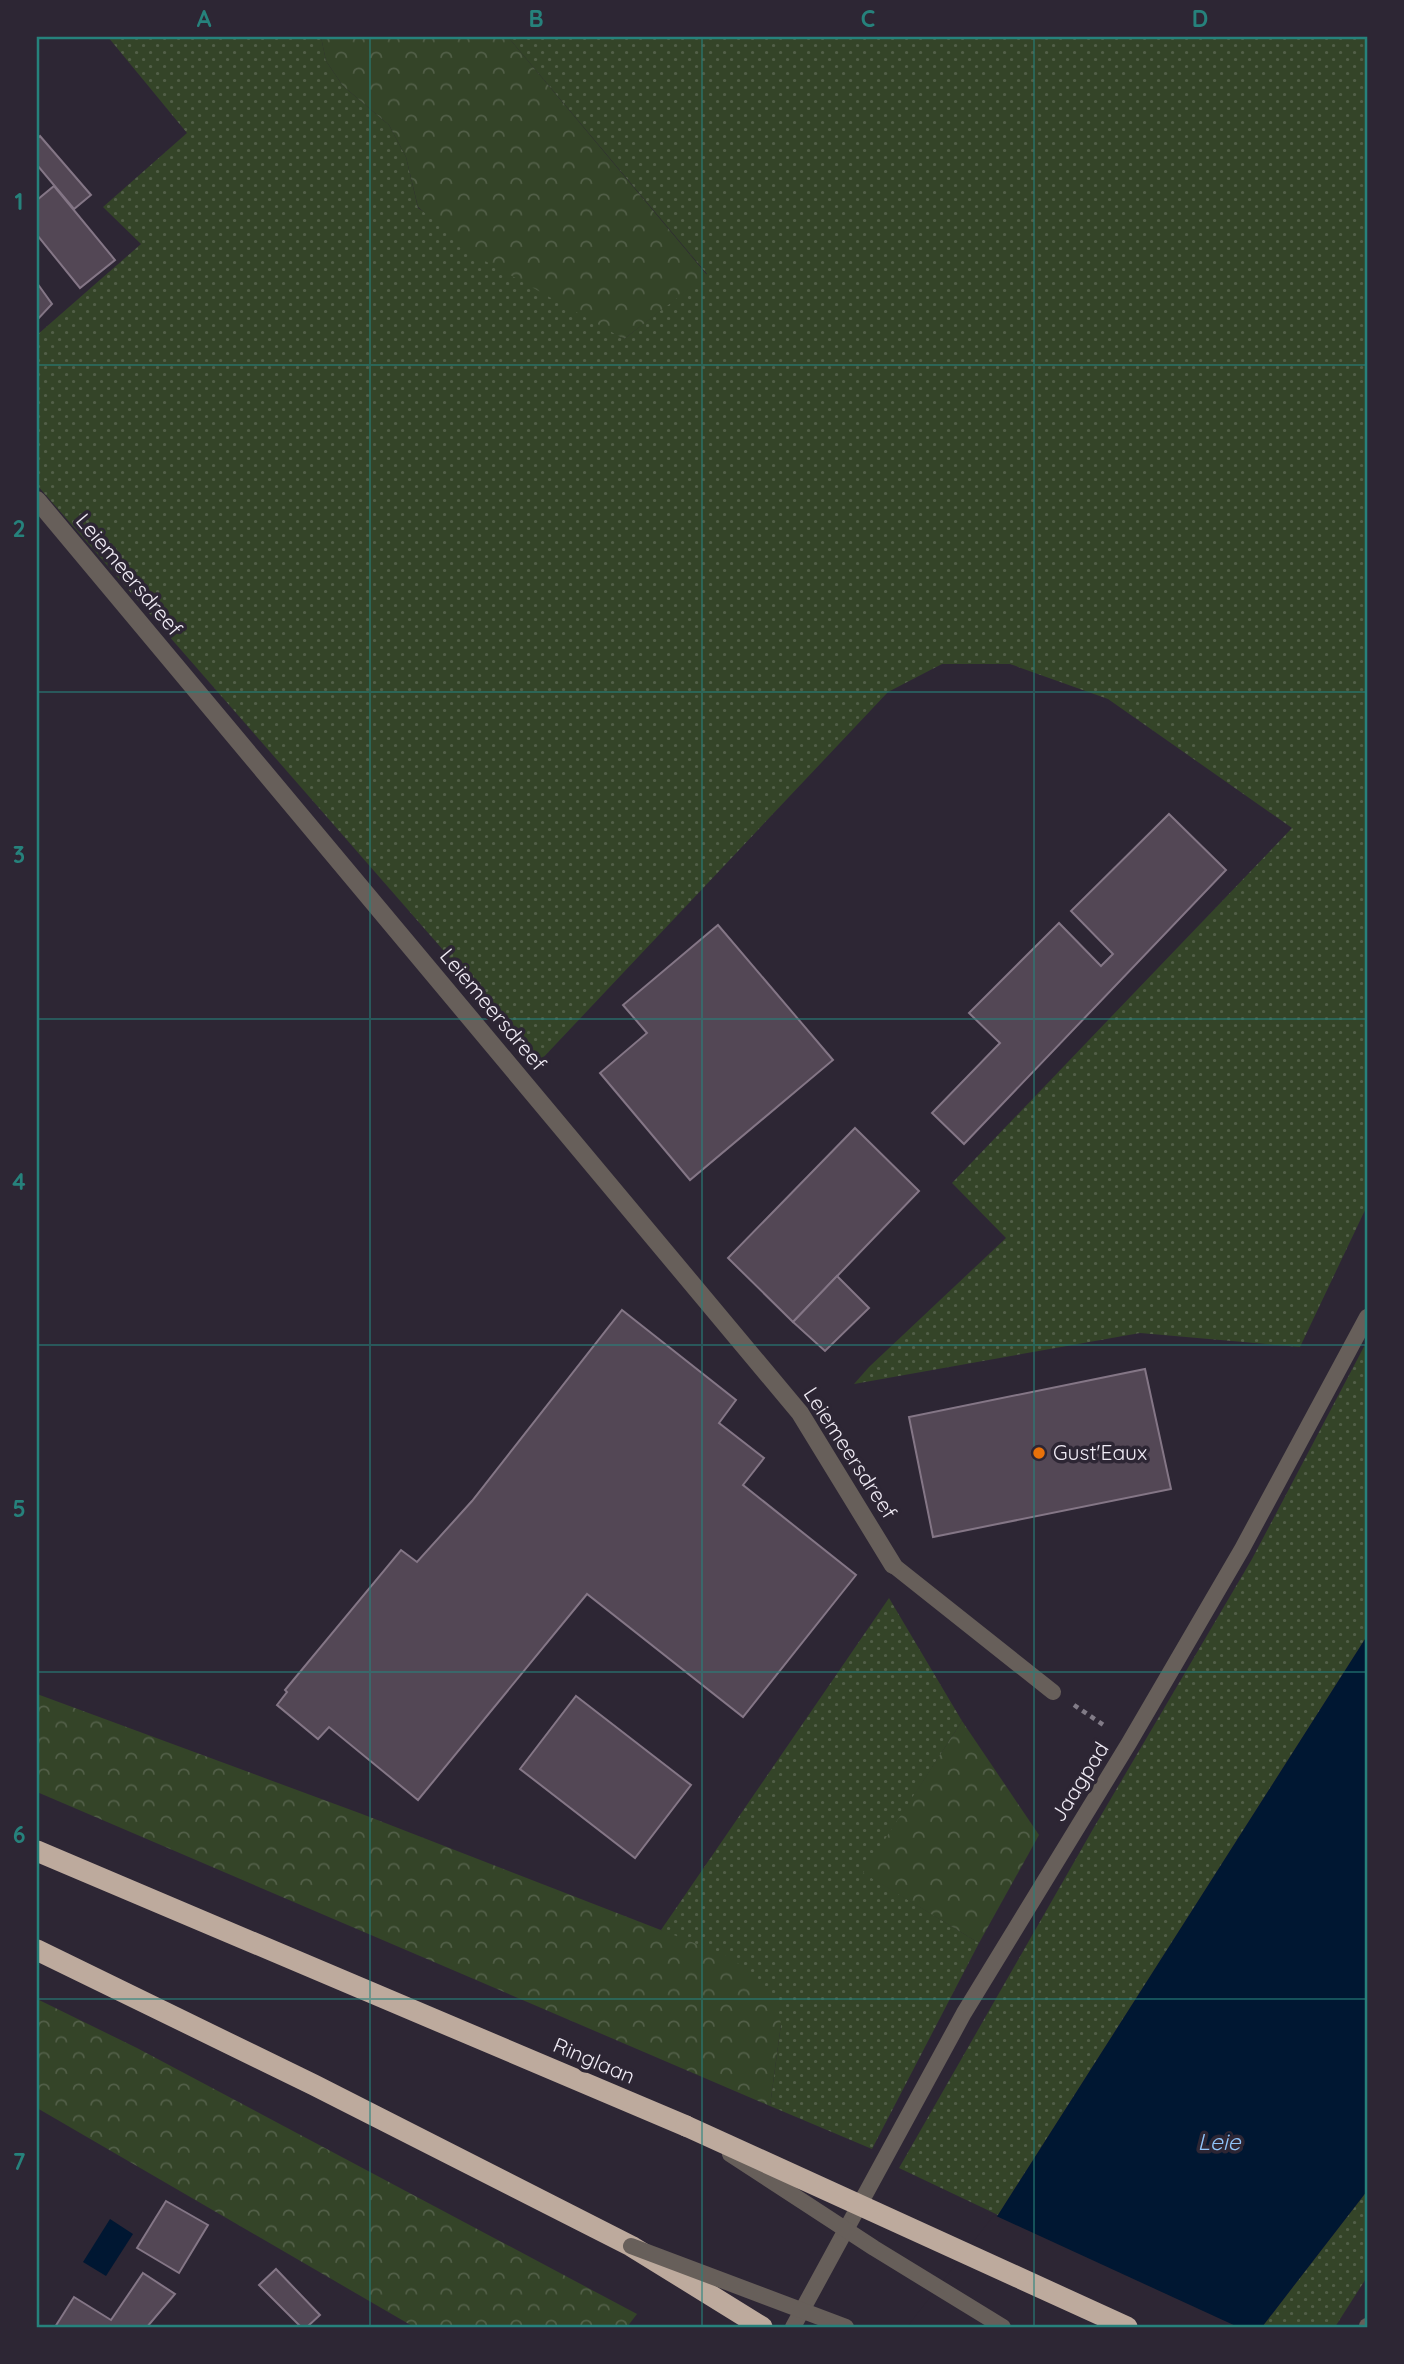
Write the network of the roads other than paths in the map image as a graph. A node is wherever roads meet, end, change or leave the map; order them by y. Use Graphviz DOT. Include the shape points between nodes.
graph roads {
  1 [pos="37,500"];
  2 [pos="1367,1317"];
  3 [pos="893,1565"];
  4 [pos="1053,1692"];
  5 [pos="37,1850"];
  6 [pos="37,1950"];
  7 [pos="686,2126"];
  8 [pos="631,2246"];
  9 [pos="762,2327"];
  10 [pos="793,2327"];
  11 [pos="846,2327"];
  12 [pos="1003,2327"];
  13 [pos="1127,2327"];
  1 -- 3 [label="street, Leiemeersdreef" via="800,1413"];
  2 -- 10 [label="lane, Jaagpad" via="1242,1549 917,2096"];
  3 -- 4 [label="lane"];
  5 -- 7 [label="highway, Ringlaan"];
  6 -- 8 [label="highway"];
  7 -- 12 [label="lane, bridge"];
  7 -- 13 [label="highway, Ringlaan, bridge"];
  8 -- 9 [label="highway, bridge"];
  8 -- 11 [label="lane, bridge"];
}
